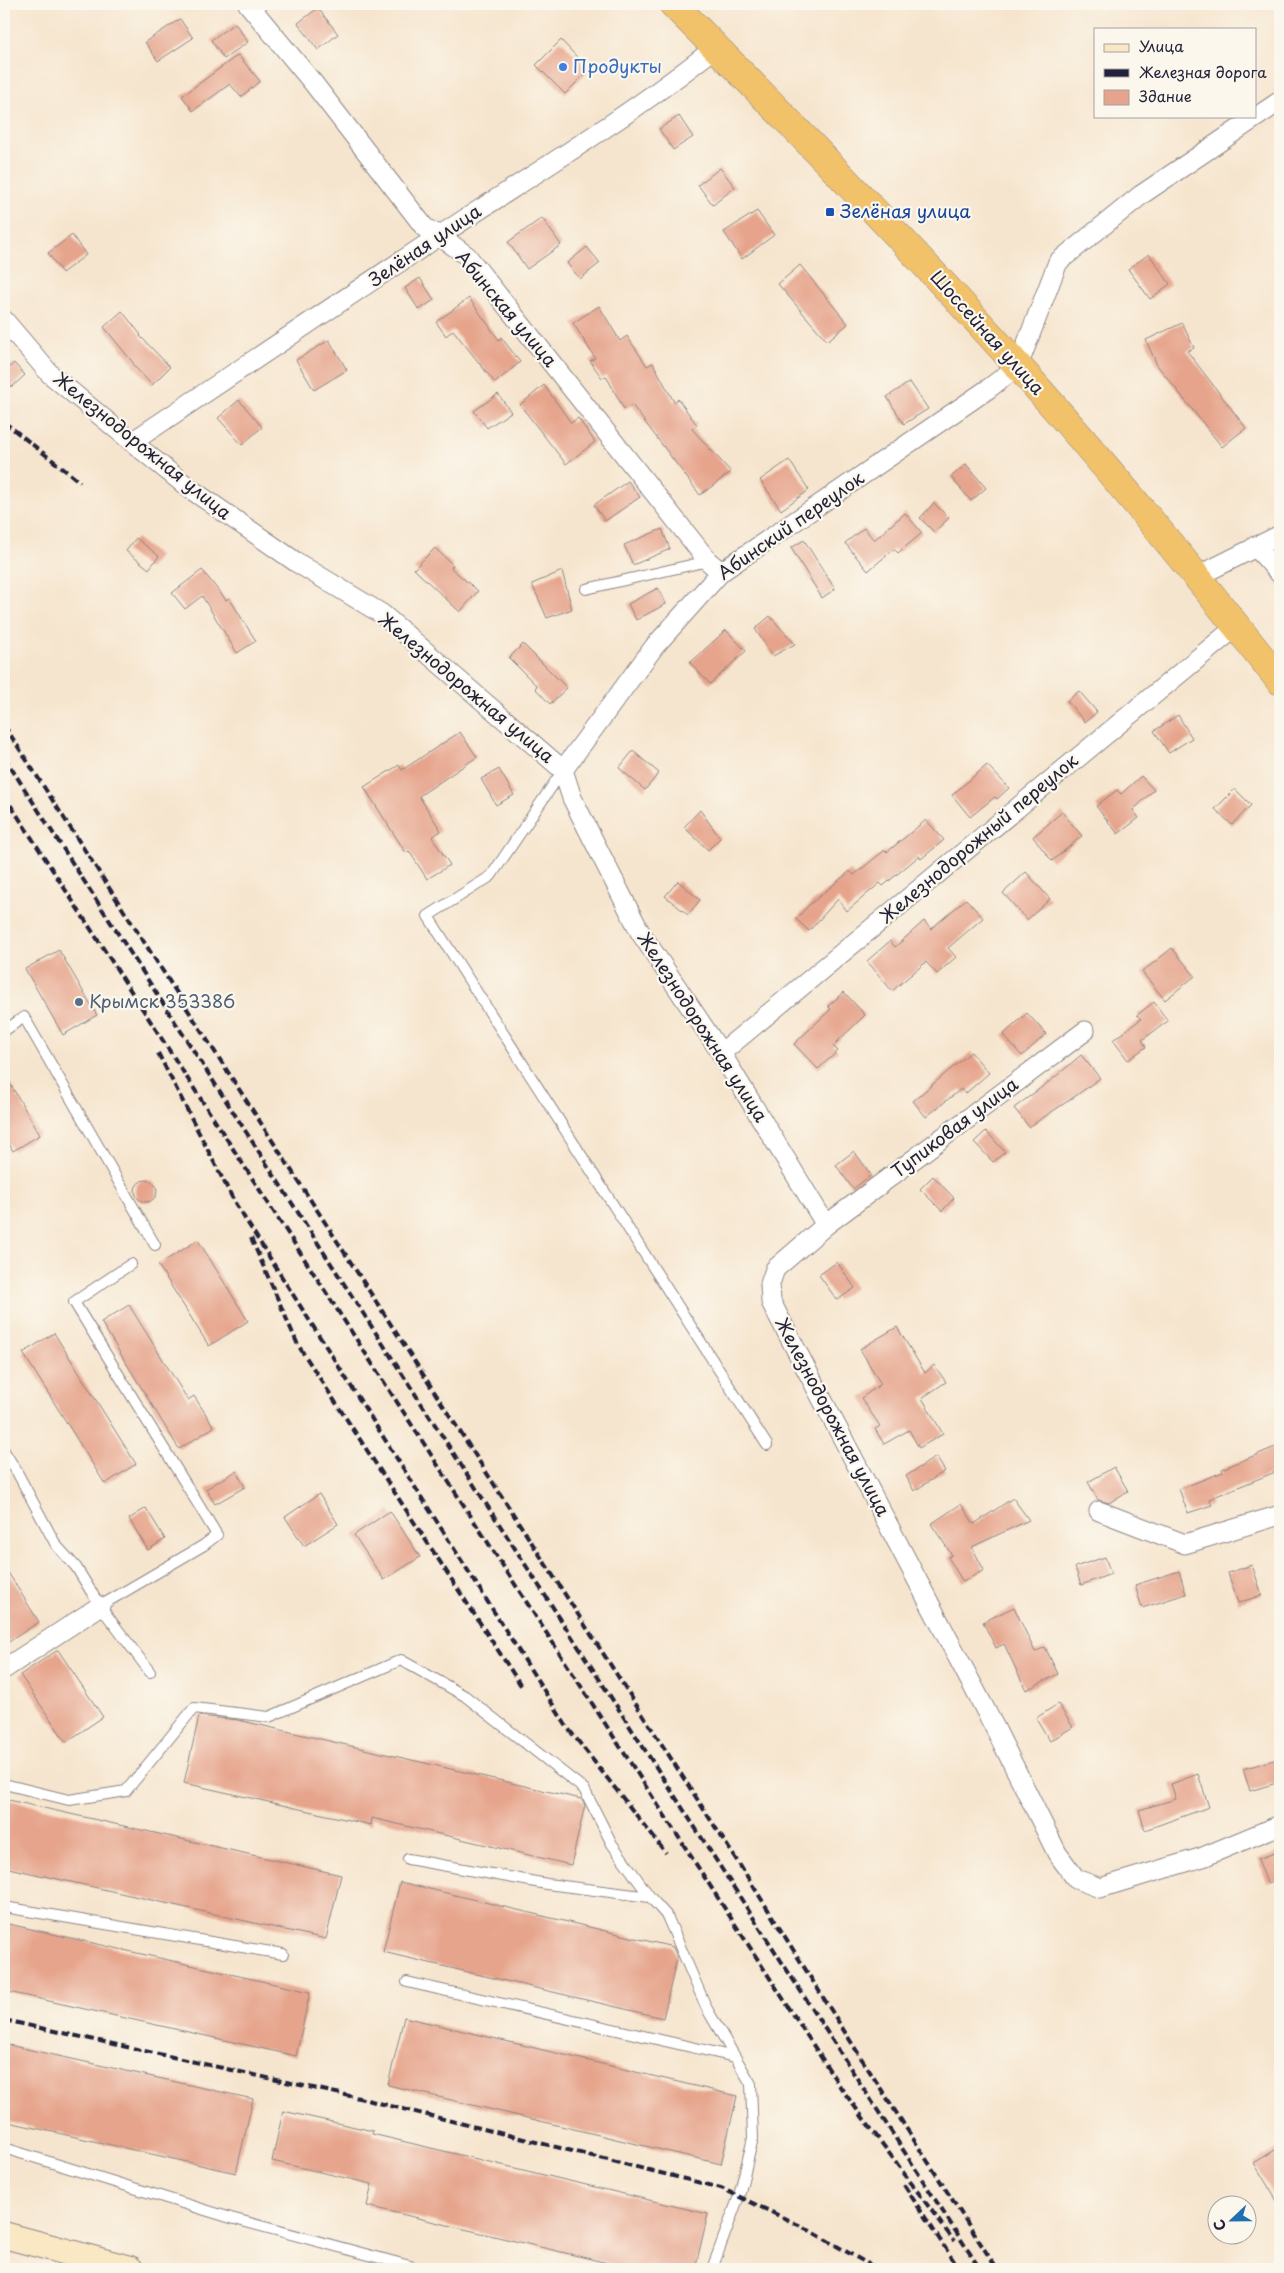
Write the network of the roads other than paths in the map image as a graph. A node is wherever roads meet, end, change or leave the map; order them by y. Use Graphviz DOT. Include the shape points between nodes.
graph roads {
  1 [pos="248,4"];
  2 [pos="674,4"];
  3 [pos="716,47"];
  4 [pos="1280,101"];
  5 [pos="1256,117"];
  6 [pos="1255,118"];
  7 [pos="440,236"];
  8 [pos="4,320"];
  9 [pos="1018,366"];
  10 [pos="132,442"];
  11 [pos="1280,535"];
  12 [pos="1255,546"];
  13 [pos="714,566"];
  14 [pos="1280,574"];
  15 [pos="1198,576"];
  16 [pos="586,589"];
  17 [pos="1237,626"];
  18 [pos="1280,680"];
  19 [pos="563,770"];
  20 [pos="4,1031"];
  21 [pos="1085,1031"];
  22 [pos="721,1053"];
  23 [pos="826,1225"];
  24 [pos="155,1245"];
  25 [pos="131,1264"];
  26 [pos="767,1444"];
  27 [pos="4,1451"];
  28 [pos="1099,1511"];
  29 [pos="1280,1515"];
  30 [pos="100,1606"];
  31 [pos="4,1668"];
  32 [pos="150,1672"];
  33 [pos="4,1784"];
  34 [pos="1280,1825"];
  35 [pos="408,1859"];
  36 [pos="650,1897"];
  37 [pos="4,1908"];
  38 [pos="283,1954"];
  39 [pos="407,1982"];
  40 [pos="735,2057"];
  41 [pos="4,2148"];
  42 [pos="4,2235"];
  43 [pos="130,2269"];
  44 [pos="421,2269"];
  45 [pos="712,2269"];
  1 -- 7 [label="street, Абинская улица" via="425,228"];
  2 -- 3 [label="highway, Шоссейная улица"];
  3 -- 7 [label="street, Зелёная улица" via="682,75 570,152"];
  3 -- 9 [label="highway, Шоссейная улица"];
  4 -- 5 [label="street"];
  6 -- 9 [label="street" via="1141,196 1058,262"];
  7 -- 10 [label="street, Зелёная улица"];
  7 -- 13 [label="street, Абинская улица" via="467,256"];
  8 -- 10 [label="street, Железнодорожная улица" via="50,374"];
  9 -- 13 [label="street, Абинский переулок" via="988,389"];
  9 -- 15 [label="highway, Шоссейная улица"];
  10 -- 19 [label="street, Железнодорожная улица" via="188,488 296,562 382,614"];
  11 -- 12 [label="street"];
  12 -- 14 [label="street"];
  12 -- 15 [label="street"];
  13 -- 16 [label="lane"];
  13 -- 19 [label="street, Абинский переулок"];
  15 -- 17 [label="highway, Шоссейная улица"];
  17 -- 18 [label="highway, Шоссейная улица"];
  17 -- 22 [label="street, Железнодорожный переулок"];
  19 -- 22 [label="street, Железнодорожная улица" via="572,798 640,932"];
  19 -- 26 [label="lane" via="491,876 428,916"];
  20 -- 24 [label="lane" via="24,1017"];
  21 -- 23 [label="street, Тупиковая улица"];
  22 -- 23 [label="street, Железнодорожная улица"];
  23 -- 34 [label="street, Железнодорожная улица" via="775,1269 770,1284 771,1302 996,1730 1057,1853 1076,1879 1100,1888 1203,1857"];
  25 -- 30 [label="lane" via="74,1302 217,1535"];
  27 -- 30 [label="lane" via="56,1544 76,1567"];
  28 -- 29 [label="street" via="1185,1544"];
  30 -- 31 [label="street"];
  30 -- 32 [label="lane"];
  33 -- 36 [label="lane" via="69,1800 126,1791 194,1708 269,1717 400,1660 465,1696 584,1789 612,1844"];
  35 -- 36 [label="lane" via="547,1884"];
  36 -- 40 [label="lane" via="667,1916 707,2009"];
  37 -- 38 [label="lane"];
  39 -- 40 [label="lane"];
  40 -- 45 [label="lane" via="751,2084 753,2138 739,2196"];
  41 -- 44 [label="lane" via="231,2218"];
  42 -- 43 [label="main road"];
}
